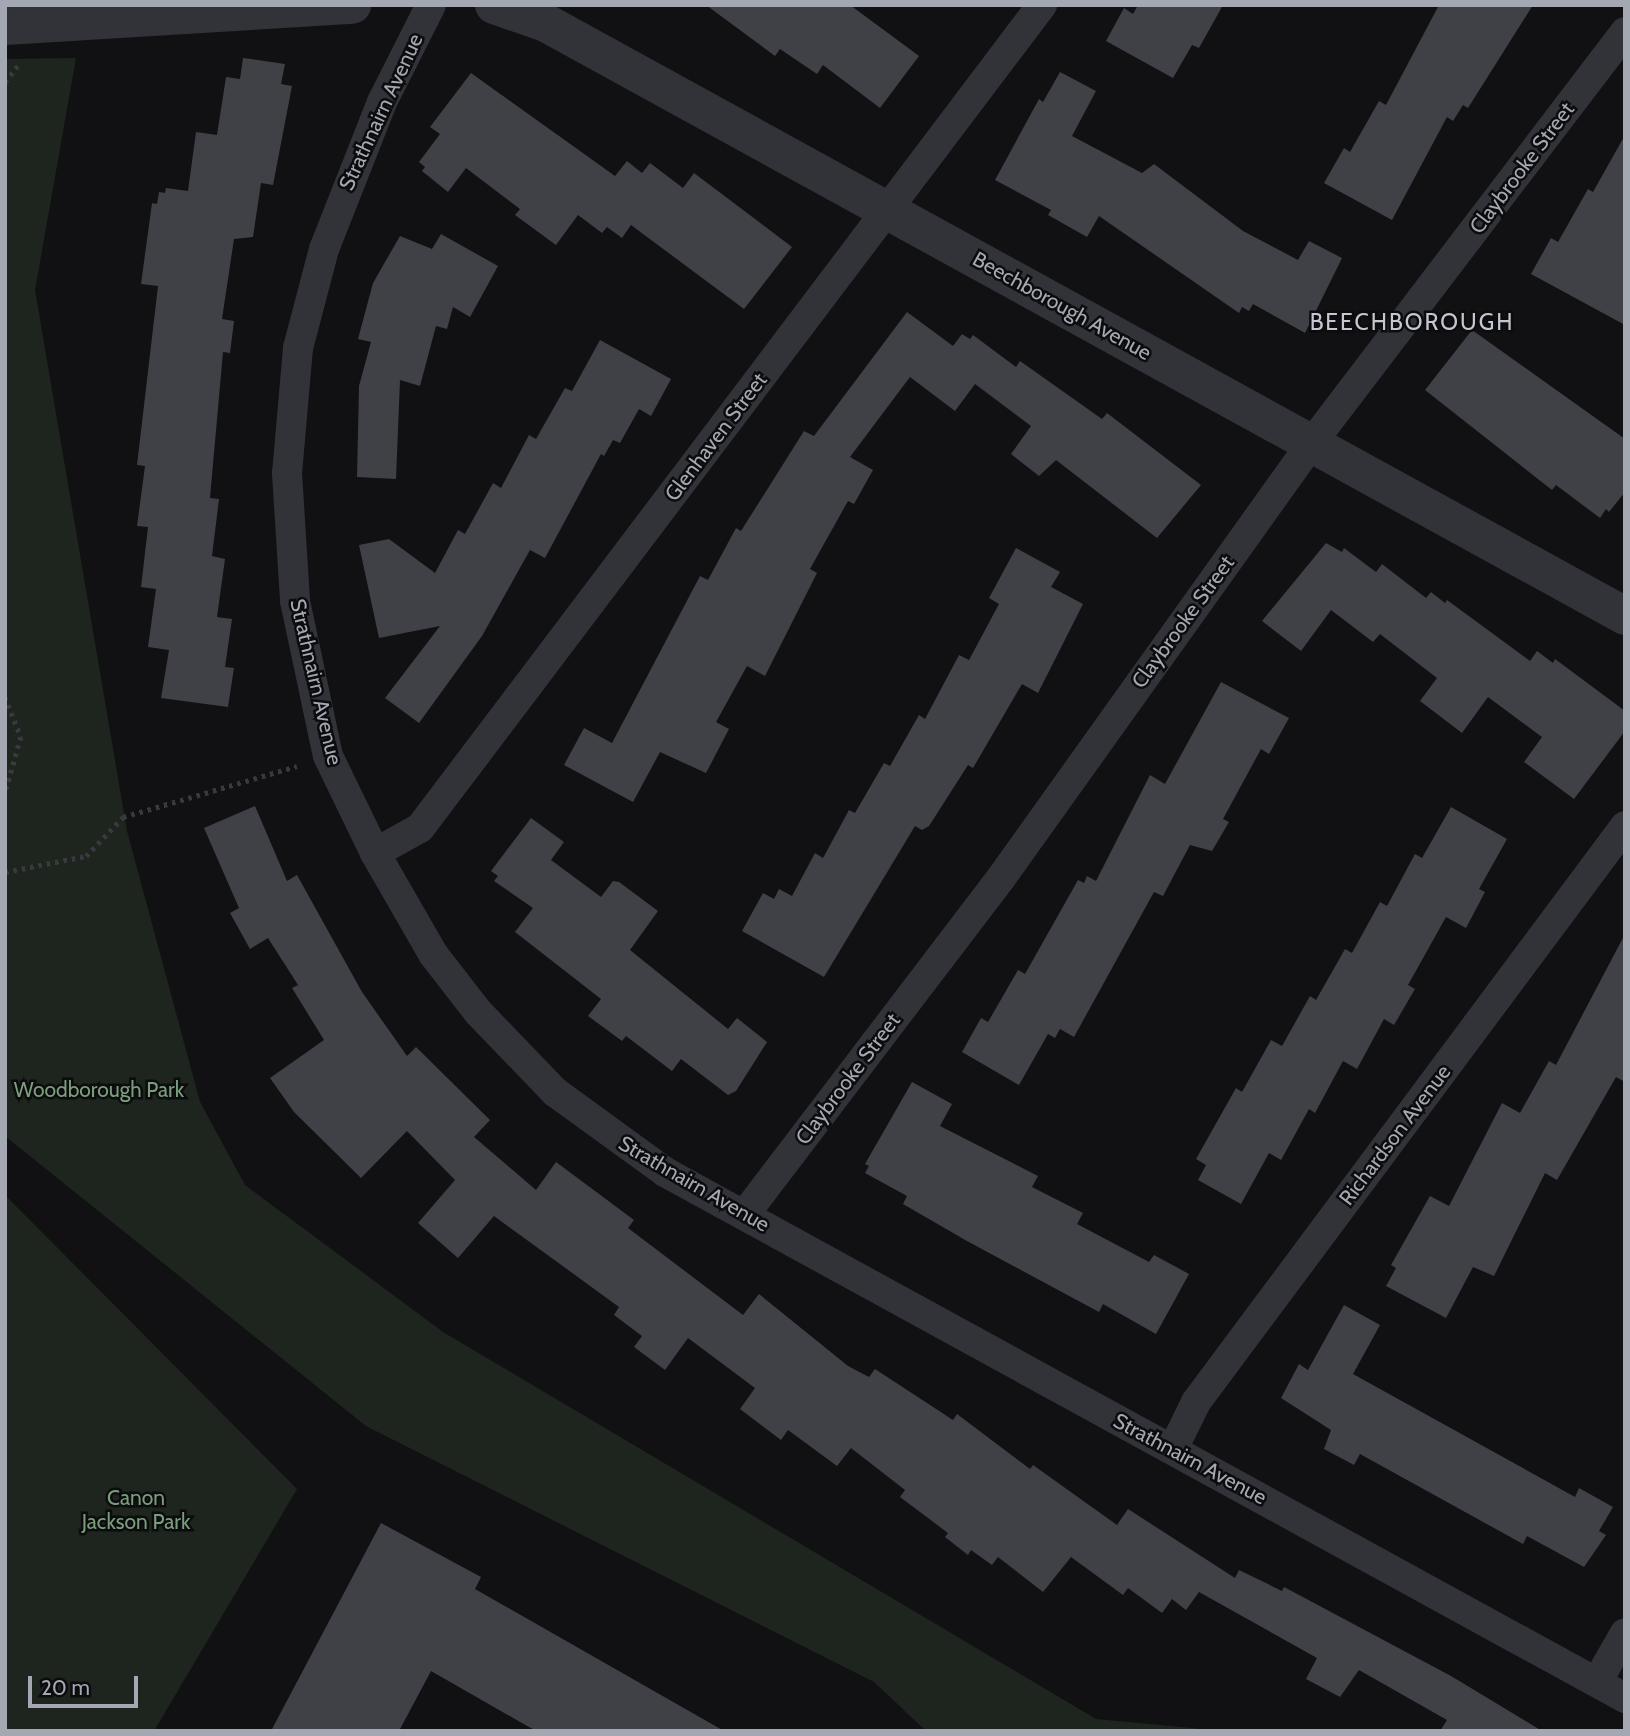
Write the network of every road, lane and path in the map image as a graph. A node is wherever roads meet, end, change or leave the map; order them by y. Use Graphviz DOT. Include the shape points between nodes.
graph roads {
  1 [pos="352,5"];
  2 [pos="431,5"];
  3 [pos="494,5"];
  4 [pos="1042,5"];
  5 [pos="1625,32"];
  6 [pos="12,42"];
  7 [pos="5,82"];
  8 [pos="888,210"];
  9 [pos="1311,444"];
  10 [pos="1625,616"];
  11 [pos="5,697"];
  12 [pos="328,756"];
  13 [pos="5,793"];
  14 [pos="1625,826"];
  15 [pos="375,853"];
  16 [pos="5,872"];
  17 [pos="745,1214"];
  18 [pos="1172,1449"];
  19 [pos="1625,1633"];
  20 [pos="1597,1682"];
  21 [pos="1625,1698"];
  1 -- 6 [label="street"];
  2 -- 12 [label="street, Strathnairn Avenue" via="347,181 298,348 287,473 289,538 296,601"];
  3 -- 8 [label="street, Beechborough Avenue" via="547,23"];
  4 -- 8 [label="street, Glenhaven Street"];
  5 -- 9 [label="street, Claybrooke Street"];
  6 -- 7 [label="path" via="16,72"];
  8 -- 9 [label="street, Beechborough Avenue"];
  8 -- 15 [label="street, Glenhaven Street" via="420,828"];
  9 -- 10 [label="street, Beechborough Avenue"];
  9 -- 17 [label="street, Claybrooke Street" via="1001,878"];
  11 -- 13 [label="path" via="21,737"];
  12 -- 15 [label="street, Strathnairn Avenue"];
  12 -- 16 [label="path" via="123,817 86,856"];
  14 -- 18 [label="street, Richardson Avenue" via="1196,1402"];
  15 -- 17 [label="street, Strathnairn Avenue" via="433,954 530,1068 603,1130 665,1172"];
  17 -- 18 [label="street, Strathnairn Avenue"];
  18 -- 20 [label="street, Strathnairn Avenue"];
  19 -- 20 [label="street"];
  20 -- 21 [label="street, Strathnairn Avenue"];
}
